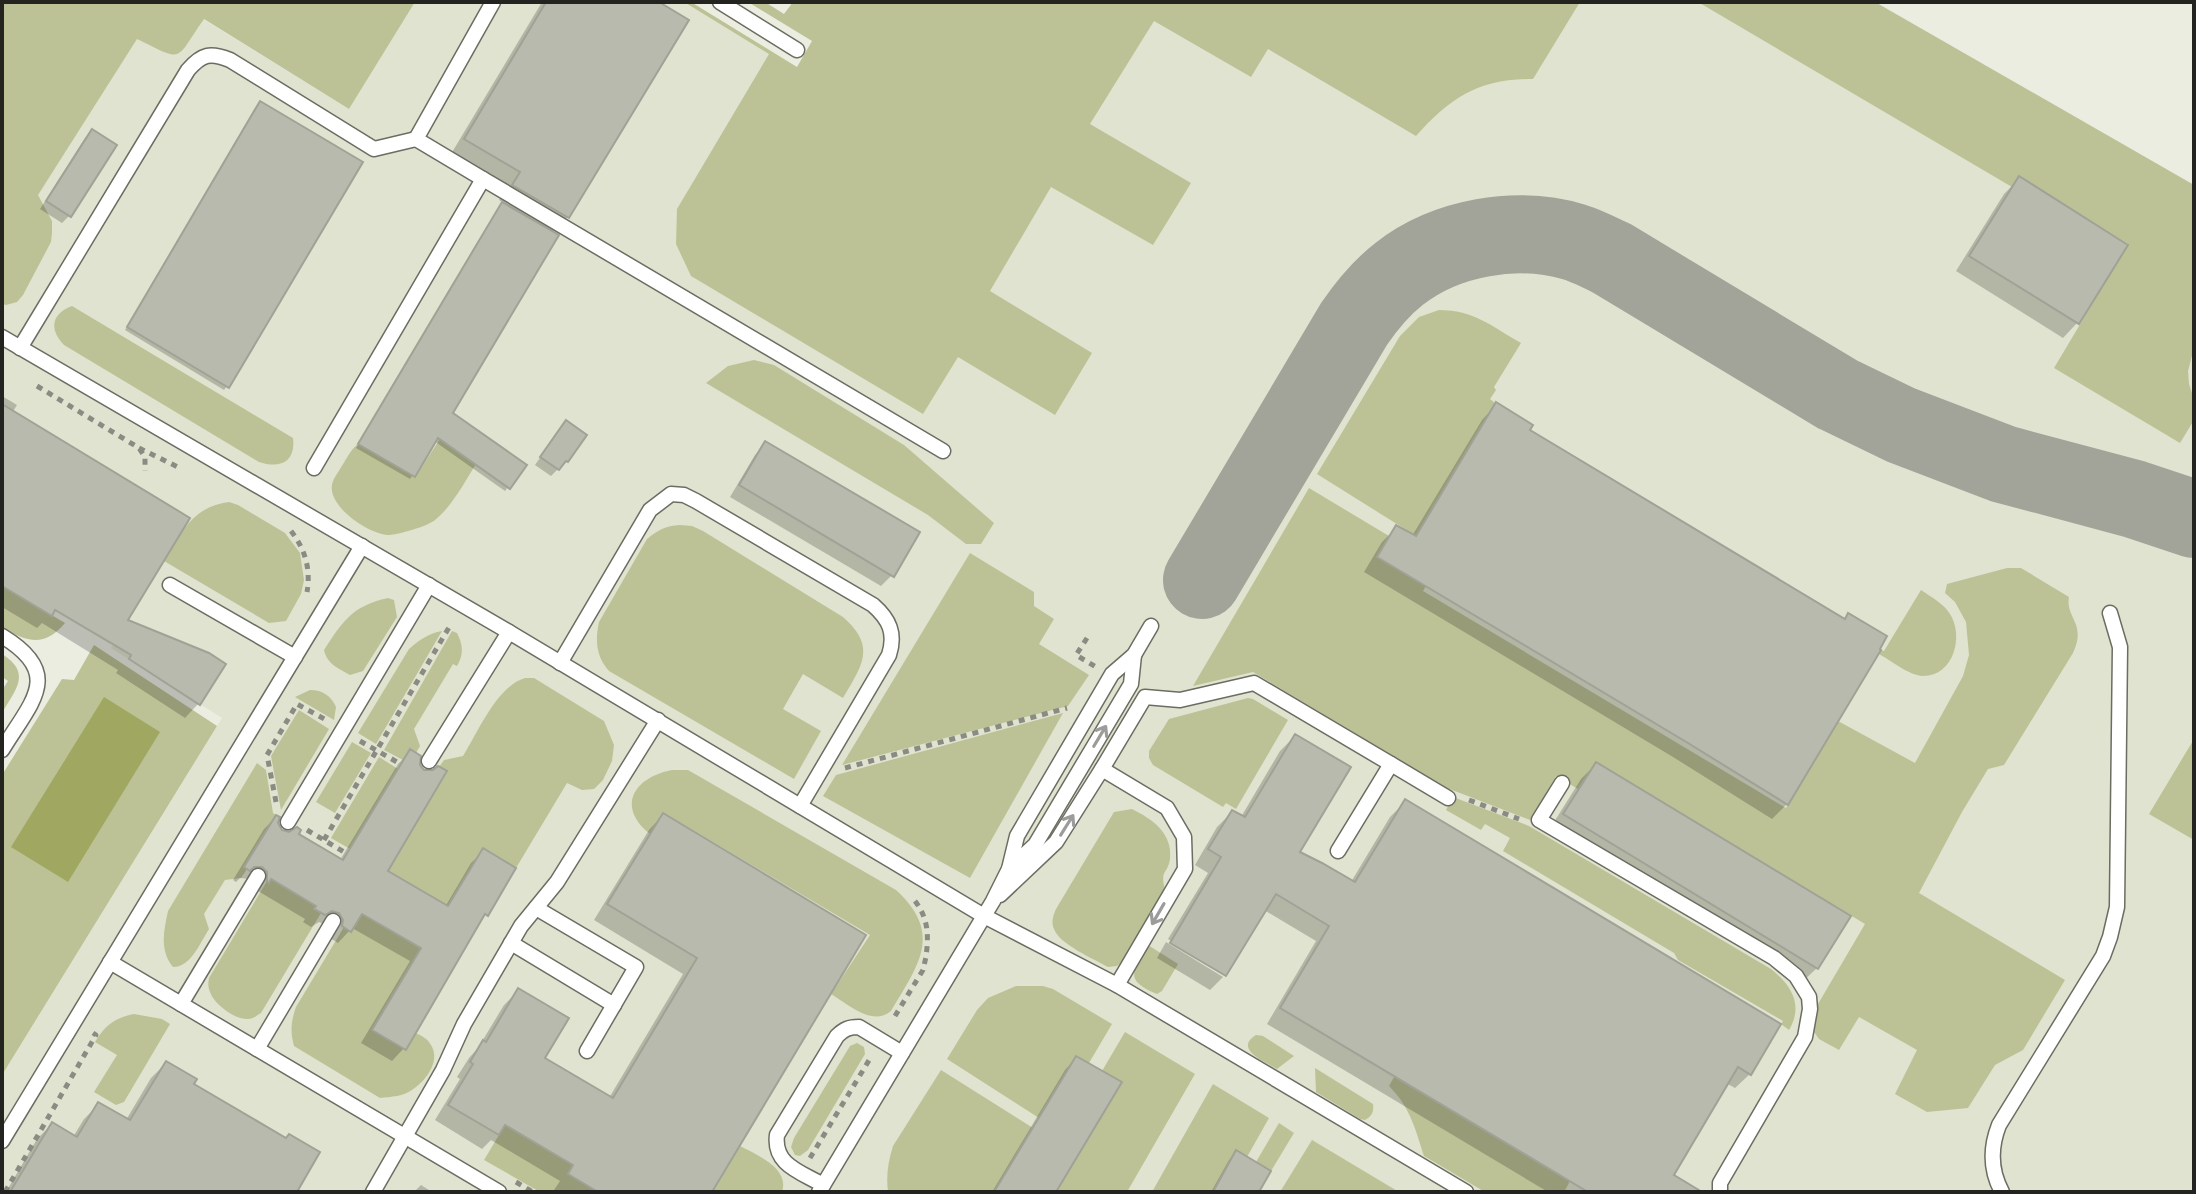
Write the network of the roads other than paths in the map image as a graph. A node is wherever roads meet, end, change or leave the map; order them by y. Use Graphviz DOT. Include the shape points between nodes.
graph roads {
  1 [pos="493,2"];
  2 [pos="720,2"];
  3 [pos="797,50"];
  4 [pos="416,139"];
  5 [pos="483,179"];
  6 [pos="2,337"];
  7 [pos="20,348"];
  8 [pos="943,451"];
  9 [pos="314,468"];
  10 [pos="362,546"];
  11 [pos="170,585"];
  12 [pos="429,585"];
  13 [pos="2110,613"];
  14 [pos="1151,626"];
  15 [pos="509,632"];
  16 [pos="2,636"];
  17 [pos="1134,655"];
  18 [pos="295,657"];
  19 [pos="560,663"];
  20 [pos="658,720"];
  21 [pos="2,750"];
  22 [pos="429,761"];
  23 [pos="1391,764"];
  24 [pos="1102,769"];
  25 [pos="1562,783"];
  26 [pos="1448,798"];
  27 [pos="800,806"];
  28 [pos="296,825"];
  29 [pos="1338,851"];
  30 [pos="1009,869"];
  31 [pos="258,876"];
  32 [pos="993,901"];
  33 [pos="536,908"];
  34 [pos="984,916"];
  35 [pos="333,921"];
  36 [pos="511,943"];
  37 [pos="110,962"];
  38 [pos="1117,985"];
  39 [pos="181,1004"];
  40 [pos="614,1005"];
  41 [pos="257,1049"];
  42 [pos="587,1051"];
  43 [pos="902,1053"];
  44 [pos="405,1137"];
  45 [pos="2,1141"];
  46 [pos="821,1188"];
  47 [pos="373,1192"];
  48 [pos="499,1192"];
  49 [pos="1466,1192"];
  50 [pos="1720,1192"];
  51 [pos="2002,1192"];
  1 -- 4 [label="lane"];
  2 -- 3 [label="lane"];
  4 -- 5 [label="lane"];
  4 -- 7 [label="lane" via="374,149 230,60 208,55 197,60"];
  5 -- 8 [label="lane"];
  5 -- 9 [label="lane"];
  6 -- 7 [label="lane"];
  7 -- 10 [label="lane"];
  10 -- 12 [label="lane"];
  10 -- 18 [label="lane"];
  11 -- 18 [label="lane"];
  12 -- 15 [label="lane"];
  12 -- 28 [label="lane"];
  13 -- 51 [label="lane" via="2120,647 2117,907 2103,956 1999,1125 1992,1158"];
  14 -- 17 [label="lane"];
  15 -- 19 [label="lane"];
  15 -- 22 [label="lane"];
  16 -- 21 [label="lane" via="28,654 39,684"];
  17 -- 30 [label="lane" via="1112,674 1060,762 1017,836"];
  30 -- 17 [label="lane, one-way" via="1035,845 1131,684"];
  18 -- 37 [label="lane"];
  19 -- 20 [label="lane"];
  19 -- 27 [label="lane" via="650,510 671,494 684,495 873,605 892,629 893,644"];
  20 -- 27 [label="lane"];
  20 -- 33 [label="lane"];
  23 -- 24 [label="lane" via="1254,683 1180,700 1145,697"];
  23 -- 26 [label="lane"];
  23 -- 29 [label="lane"];
  32 -- 24 [label="lane, one-way" via="1056,842"];
  24 -- 38 [label="lane, one-way" via="1167,808 1184,837 1185,869"];
  25 -- 50 [label="lane" via="1539,820 1774,958 1809,997 1805,1037 1720,1183"];
  27 -- 34 [label="lane"];
  30 -- 32 [label="lane"];
  31 -- 39 [label="lane"];
  32 -- 34 [label="lane"];
  33 -- 36 [label="lane"];
  33 -- 40 [label="lane" via="636,967"];
  34 -- 38 [label="lane"];
  34 -- 43 [label="lane"];
  35 -- 41 [label="lane"];
  36 -- 40 [label="lane"];
  36 -- 44 [label="lane"];
  37 -- 39 [label="lane"];
  37 -- 45 [label="lane"];
  38 -- 49 [label="lane"];
  39 -- 41 [label="lane"];
  40 -- 42 [label="lane"];
  41 -- 44 [label="lane"];
  43 -- 46 [label="lane"];
  43 -- 46 [label="lane" via="859,1027 837,1036 777,1135 785,1163"];
  44 -- 47 [label="lane"];
  44 -- 48 [label="lane"];
}
